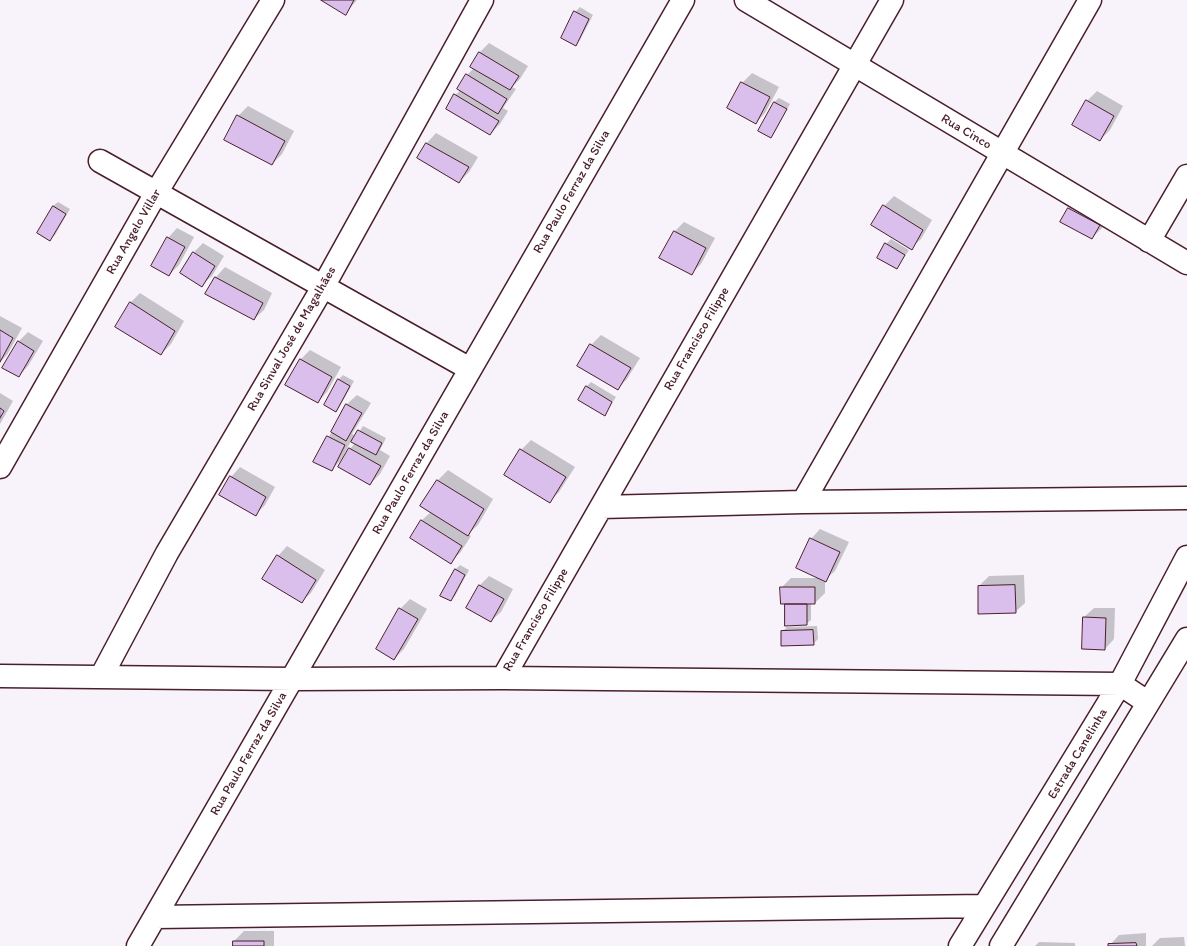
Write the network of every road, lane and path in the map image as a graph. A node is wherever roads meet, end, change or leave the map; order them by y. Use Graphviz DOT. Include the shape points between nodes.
graph roads {
  1 [pos="273,0"];
  2 [pos="482,0"];
  3 [pos="683,0"];
  4 [pos="746,0"];
  5 [pos="892,0"];
  6 [pos="1090,0"];
  7 [pos="854,66"];
  8 [pos="1002,154"];
  9 [pos="100,161"];
  10 [pos="1187,176"];
  11 [pos="156,193"];
  12 [pos="1149,241"];
  13 [pos="1187,263"];
  14 [pos="323,286"];
  15 [pos="470,369"];
  16 [pos="0,467"];
  17 [pos="1187,498"];
  18 [pos="803,502"];
  19 [pos="601,507"];
  20 [pos="1187,556"];
  21 [pos="1187,639"];
  22 [pos="0,676"];
  23 [pos="101,677"];
  24 [pos="503,678"];
  25 [pos="292,679"];
  26 [pos="1120,684"];
  27 [pos="1147,702"];
  28 [pos="984,906"];
  29 [pos="155,917"];
  30 [pos="138,946"];
  31 [pos="960,946"];
  32 [pos="1001,946"];
  1 -- 11 [label="street, Rua Angelo Villar"];
  2 -- 14 [label="street, Rua Sinval José de Magalhães"];
  3 -- 15 [label="street, Rua Paulo Ferraz da Silva"];
  4 -- 7 [label="street, Rua Cinco"];
  5 -- 7 [label="street, Rua Francisco Filippe"];
  6 -- 8 [label="street"];
  7 -- 8 [label="street, Rua Cinco"];
  7 -- 19 [label="street, Rua Francisco Filippe"];
  8 -- 12 [label="street, Rua Cinco"];
  8 -- 18 [label="street"];
  9 -- 11 [label="street"];
  10 -- 12 [label="street"];
  11 -- 14 [label="street"];
  11 -- 16 [label="street, Rua Angelo Villar"];
  12 -- 13 [label="street, Rua Cinco"];
  14 -- 15 [label="street"];
  14 -- 23 [label="street, Rua Sinval José de Magalhães" via="167,553"];
  15 -- 25 [label="street, Rua Paulo Ferraz da Silva"];
  17 -- 18 [label="street"];
  18 -- 19 [label="street"];
  19 -- 24 [label="street, Rua Francisco Filippe"];
  20 -- 26 [label="street, Estrada Canelinha"];
  21 -- 27 [label="street"];
  22 -- 23 [label="street"];
  23 -- 25 [label="street"];
  24 -- 25 [label="street"];
  24 -- 26 [label="street"];
  25 -- 29 [label="street, Rua Paulo Ferraz da Silva"];
  26 -- 27 [label="street"];
  26 -- 28 [label="street, Estrada Canelinha"];
  27 -- 32 [label="street"];
  28 -- 29 [label="street"];
  28 -- 31 [label="street, Estrada Canelinha"];
  29 -- 30 [label="street, Rua Paulo Ferraz da Silva"];
}
